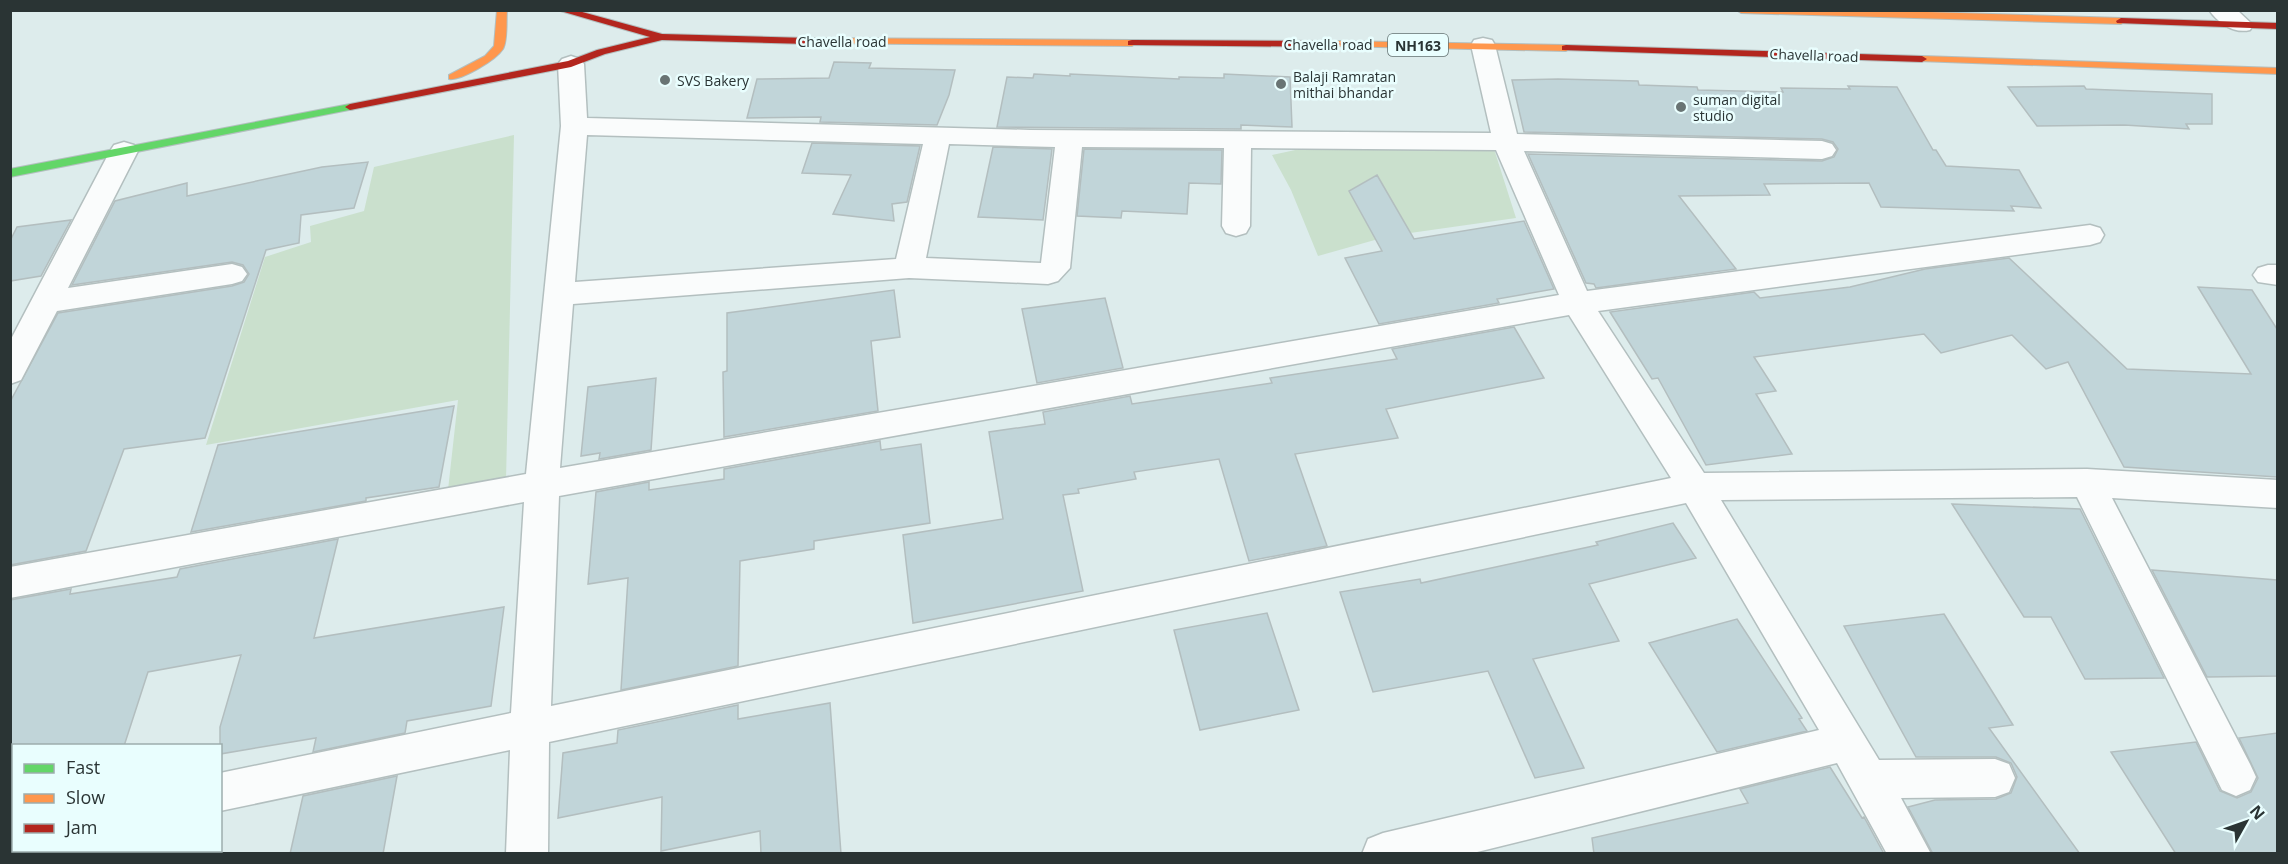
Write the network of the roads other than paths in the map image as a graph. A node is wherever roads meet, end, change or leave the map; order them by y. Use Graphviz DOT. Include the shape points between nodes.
graph roads {
  1 [pos="502,10"];
  2 [pos="562,10"];
  3 [pos="1741,10"];
  4 [pos="2221,10"];
  5 [pos="2241,26"];
  6 [pos="2277,26"];
  7 [pos="662,37"];
  8 [pos="1483,45"];
  9 [pos="571,64"];
  10 [pos="2277,70"];
  11 [pos="422,93"];
  12 [pos="574,126"];
  13 [pos="938,135"];
  14 [pos="1070,138"];
  15 [pos="1238,140"];
  16 [pos="1506,142"];
  17 [pos="1822,150"];
  18 [pos="124,151"];
  19 [pos="10,173"];
  20 [pos="1236,226"];
  21 [pos="2090,236"];
  22 [pos="909,268"];
  23 [pos="232,274"];
  24 [pos="559,294"];
  25 [pos="46,302"];
  26 [pos="1577,303"];
  27 [pos="10,372"];
  28 [pos="2087,483"];
  29 [pos="542,485"];
  30 [pos="1695,487"];
  31 [pos="2277,494"];
  32 [pos="10,583"];
  33 [pos="530,730"];
  34 [pos="1847,742"];
  35 [pos="2236,777"];
  36 [pos="1995,778"];
  37 [pos="1868,779"];
  38 [pos="222,792"];
  39 [pos="527,854"];
  40 [pos="1383,854"];
  41 [pos="1910,854"];
  1 -- 11 [label="main road" via="499,47 489,58"];
  2 -- 7 [label="main road, Chavella road / NH163"];
  3 -- 5 [label="main road"];
  4 -- 5 [label="street"];
  5 -- 6 [label="main road"];
  7 -- 8 [label="main road, Chavella road / NH163"];
  7 -- 9 [label="main road"];
  8 -- 10 [label="main road, Chavella road / NH163"];
  8 -- 16 [label="street"];
  9 -- 11 [label="main road"];
  9 -- 12 [label="street"];
  11 -- 18 [label="main road"];
  12 -- 13 [label="street"];
  12 -- 24 [label="street"];
  13 -- 14 [label="street"];
  13 -- 22 [label="street"];
  14 -- 15 [label="street"];
  14 -- 22 [label="street" via="1052,272"];
  15 -- 16 [label="street"];
  15 -- 20 [label="street"];
  16 -- 17 [label="street"];
  16 -- 26 [label="street"];
  18 -- 19 [label="main road"];
  18 -- 25 [label="street"];
  21 -- 26 [label="street"];
  22 -- 24 [label="street"];
  23 -- 25 [label="street"];
  24 -- 29 [label="street"];
  25 -- 27 [label="street"];
  26 -- 29 [label="street"];
  26 -- 30 [label="street"];
  28 -- 30 [label="street"];
  28 -- 31 [label="street"];
  28 -- 35 [label="street"];
  29 -- 32 [label="street"];
  29 -- 33 [label="street"];
  30 -- 33 [label="street"];
  30 -- 34 [label="street"];
  33 -- 38 [label="street"];
  33 -- 39 [label="street"];
  34 -- 37 [label="street"];
  34 -- 40 [label="street"];
  36 -- 37 [label="street"];
  37 -- 41 [label="street"];
}
